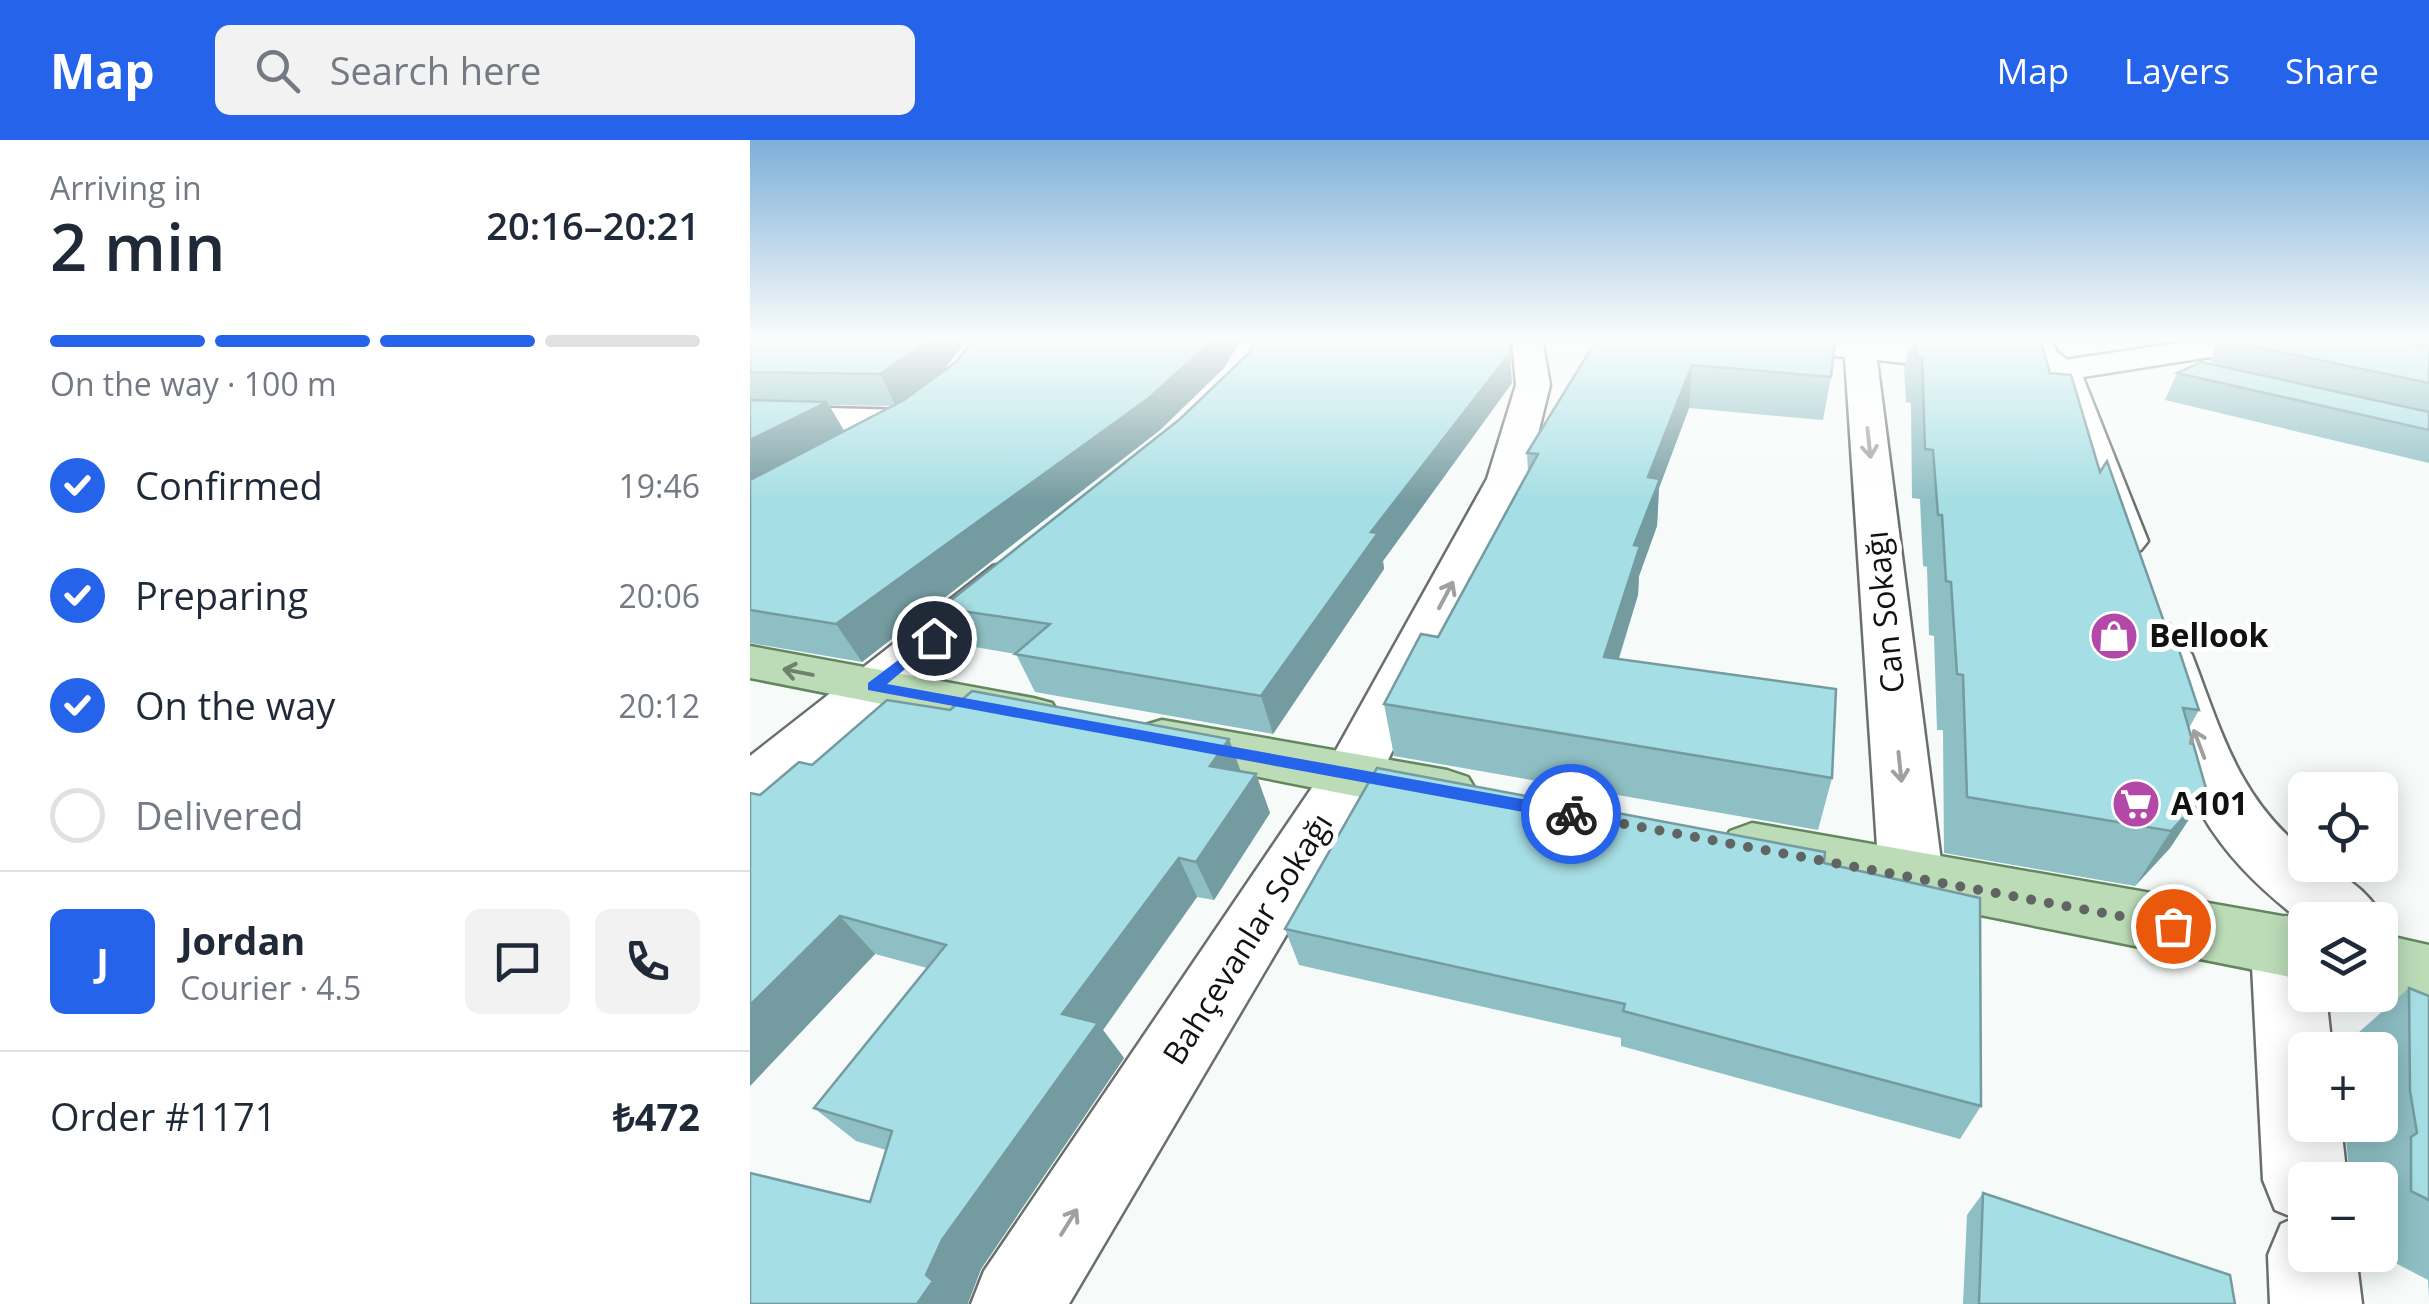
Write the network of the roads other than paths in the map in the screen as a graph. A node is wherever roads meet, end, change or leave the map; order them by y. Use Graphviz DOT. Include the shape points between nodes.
graph roads {
  1 [pos="1531,393"];
  2 [pos="1861,393"];
  3 [pos="2071,393"];
  4 [pos="750,417"];
  5 [pos="854,450"];
  6 [pos="1040,551"];
  7 [pos="750,662"];
  8 [pos="874,687"];
  9 [pos="1352,774"];
  10 [pos="750,788"];
  11 [pos="1506,802"];
  12 [pos="1699,838"];
  13 [pos="1911,877"];
  14 [pos="2294,902"];
  15 [pos="2288,935"];
  16 [pos="2312,1012"];
  17 [pos="2307,1162"];
  18 [pos="2313,1272"];
  19 [pos="1017,1304"];
  20 [pos="2316,1304"];
  9 -- 1 [label="street, Bahçevanlar Sokağı, one-way" via="1507,479"];
  2 -- 13 [label="street, Can Sokağı, one-way"];
  14 -- 3 [label="street, one-way" via="2273,862 2223,802"];
  4 -- 5 [label="street" via="918,411"];
  6 -- 8 [label="street"];
  8 -- 7 [label="main road, one-way"];
  8 -- 9 [label="main road"];
  8 -- 10 [label="street"];
  9 -- 11 [label="main road"];
  19 -- 9 [label="street, Bahçevanlar Sokağı, one-way"];
  12 -- 13 [label="main road"];
  13 -- 15 [label="main road"];
  16 -- 17 [label="street"];
  18 -- 20 [label="street"];
}
